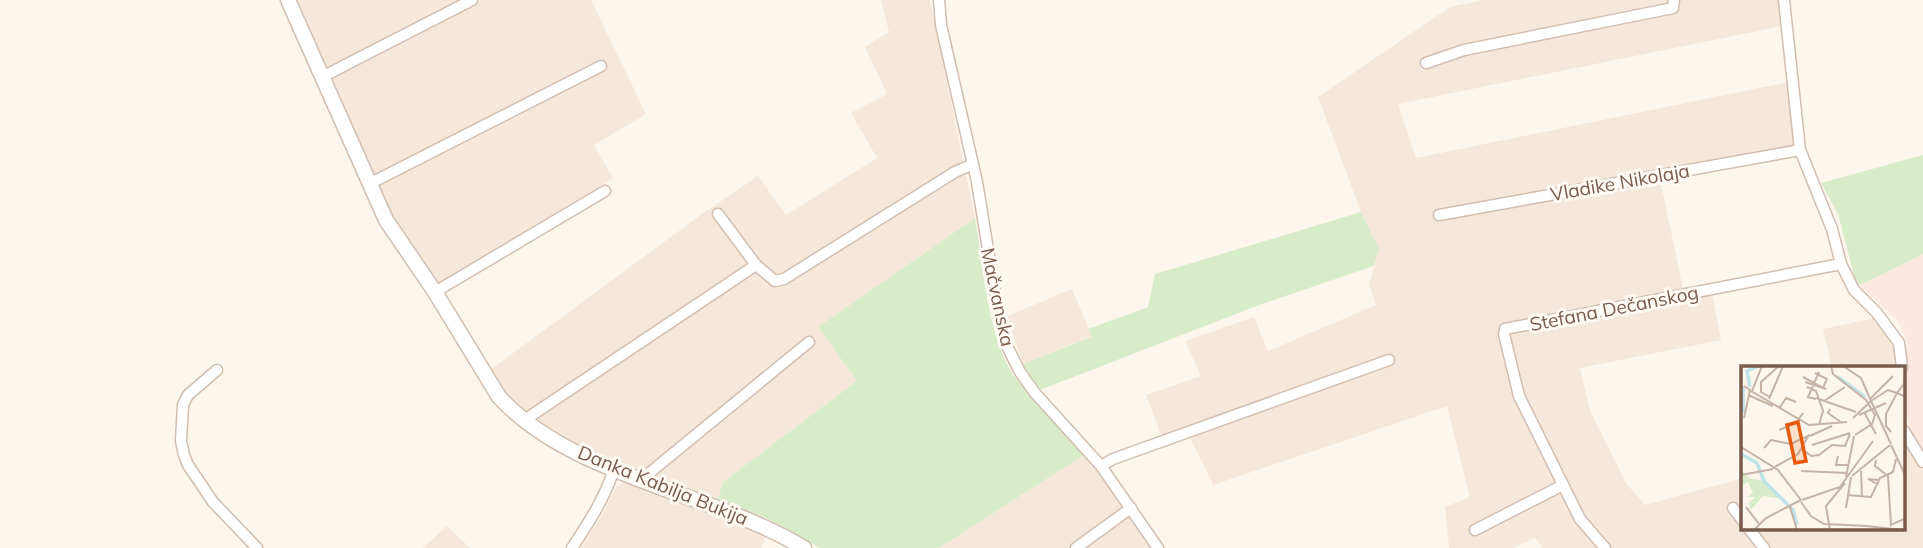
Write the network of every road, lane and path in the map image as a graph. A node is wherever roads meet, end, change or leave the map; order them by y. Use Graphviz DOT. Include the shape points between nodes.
graph roads {
  1 [pos="288,0"];
  2 [pos="472,0"];
  3 [pos="939,0"];
  4 [pos="1674,0"];
  5 [pos="1784,0"];
  6 [pos="1426,63"];
  7 [pos="601,66"];
  8 [pos="322,77"];
  9 [pos="1800,150"];
  10 [pos="971,165"];
  11 [pos="369,184"];
  12 [pos="605,191"];
  13 [pos="718,214"];
  14 [pos="1439,215"];
  15 [pos="1840,264"];
  16 [pos="756,265"];
  17 [pos="435,292"];
  18 [pos="809,342"];
  19 [pos="1389,360"];
  20 [pos="1902,366"];
  21 [pos="217,370"];
  22 [pos="523,421"];
  23 [pos="1906,434"];
  24 [pos="1923,463"];
  25 [pos="1101,466"];
  26 [pos="614,469"];
  27 [pos="642,479"];
  28 [pos="1563,485"];
  29 [pos="1131,508"];
  30 [pos="1732,508"];
  31 [pos="1741,519"];
  32 [pos="1475,530"];
  33 [pos="1750,530"];
  34 [pos="257,548"];
  35 [pos="572,548"];
  36 [pos="804,548"];
  37 [pos="1076,548"];
  38 [pos="1158,548"];
  39 [pos="1605,548"];
  40 [pos="1764,548"];
  1 -- 8 [label="street, Danka Kabilja Bukija"];
  2 -- 8 [label="street"];
  3 -- 10 [label="street, Mačvanska"];
  4 -- 6 [label="street" via="1673,8 1464,50"];
  5 -- 9 [label="street"];
  7 -- 11 [label="street"];
  8 -- 11 [label="street, Danka Kabilja Bukija"];
  9 -- 14 [label="street, Vladike Nikolaja"];
  9 -- 15 [label="street" via="1832,229"];
  10 -- 16 [label="street" via="784,279 775,281"];
  10 -- 25 [label="street, Mačvanska" via="1007,346 1041,401"];
  11 -- 17 [label="street, Danka Kabilja Bukija" via="397,237"];
  12 -- 17 [label="street"];
  13 -- 16 [label="street"];
  15 -- 20 [label="street" via="1854,290 1899,344"];
  15 -- 28 [label="street, Stefana Dečanskog" via="1505,329 1519,396"];
  16 -- 22 [label="street"];
  17 -- 22 [label="street, Danka Kabilja Bukija" via="499,397"];
  18 -- 27 [label="street"];
  19 -- 25 [label="street"];
  21 -- 34 [label="street" via="183,405 181,442 188,465 213,502"];
  22 -- 26 [label="street, Danka Kabilja Bukija"];
  23 -- 24 [label="street"];
  25 -- 29 [label="street, Mačvanska"];
  26 -- 27 [label="street, Danka Kabilja Bukija"];
  26 -- 35 [label="street" via="595,513"];
  27 -- 36 [label="street, Danka Kabilja Bukija" via="759,524"];
  28 -- 32 [label="street"];
  28 -- 39 [label="street, Stefana Dečanskog" via="1580,519"];
  29 -- 37 [label="street"];
  29 -- 38 [label="street, Mačvanska"];
  30 -- 31 [label="street"];
  33 -- 40 [label="street"];
}
